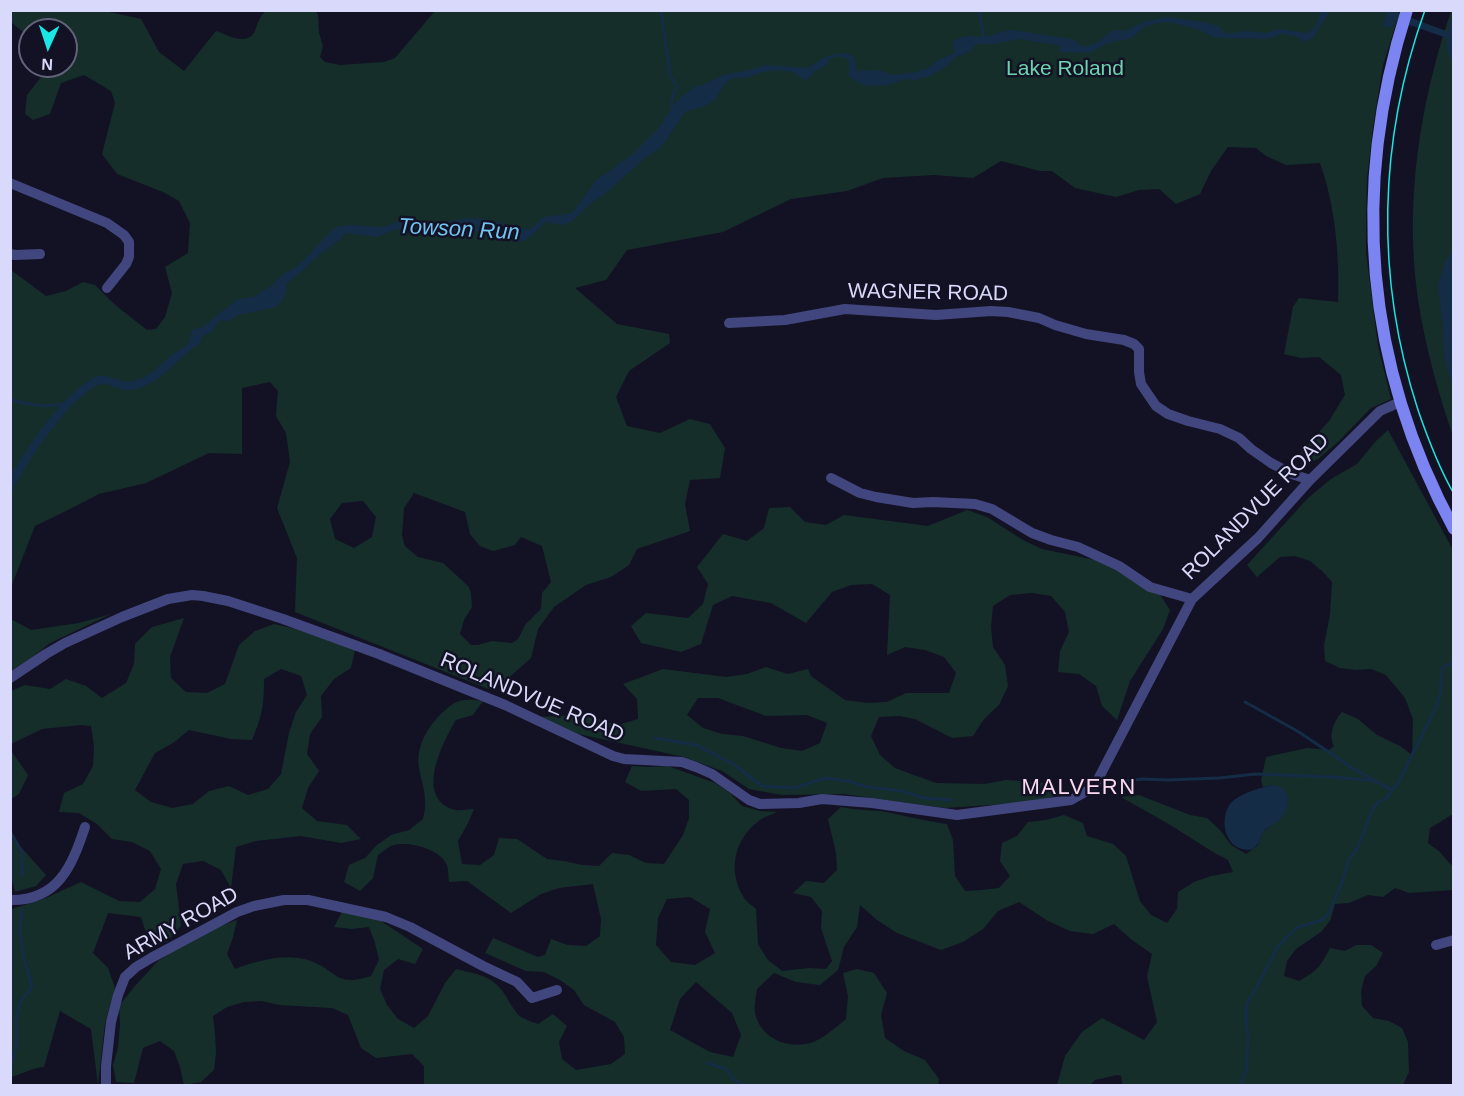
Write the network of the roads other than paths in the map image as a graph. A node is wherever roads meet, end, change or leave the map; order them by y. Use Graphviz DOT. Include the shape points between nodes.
graph roads {
  1 [pos="1407,10"];
  2 [pos="10,183"];
  3 [pos="10,254"];
  4 [pos="40,254"];
  5 [pos="108,288"];
  6 [pos="729,323"];
  7 [pos="1400,402"];
  8 [pos="831,478"];
  9 [pos="1310,480"];
  10 [pos="1454,529"];
  11 [pos="1192,599"];
  12 [pos="10,678"];
  13 [pos="85,827"];
  14 [pos="10,900"];
  15 [pos="1454,940"];
  16 [pos="1436,945"];
  17 [pos="557,990"];
  18 [pos="106,1086"];
  1 -- 7 [label="main road" via="1382,111 1373,200 1378,306"];
  2 -- 5 [label="street" via="107,223 124,235 129,242 129,256"];
  3 -- 4 [label="street"];
  6 -- 9 [label="street, WAGNER ROAD" via="785,320 844,309 936,315 991,311 1040,318 1086,334 1124,340 1138,349 1141,384 1155,406 1239,438 1271,463"];
  7 -- 9 [label="street, ROLANDVUE ROAD" via="1380,411"];
  7 -- 10 [label="main road" via="1433,490"];
  8 -- 11 [label="street" via="876,497 913,503 975,504 992,509 1032,533 1078,547 1119,566 1150,587"];
  9 -- 11 [label="street, ROLANDVUE ROAD" via="1258,538"];
  11 -- 12 [label="street, ROLANDVUE ROAD" via="1094,787 1071,800 957,815 822,799 760,804 696,767 682,762 613,756 505,705 379,654 283,619 203,596 168,599 122,617 64,643"];
  13 -- 14 [label="street" via="59,882 35,897"];
  15 -- 16 [label="street"];
  17 -- 18 [label="street, ARMY ROAD" via="532,998 517,982 386,917 308,900 254,906 151,958 125,977 111,1022"];
}
